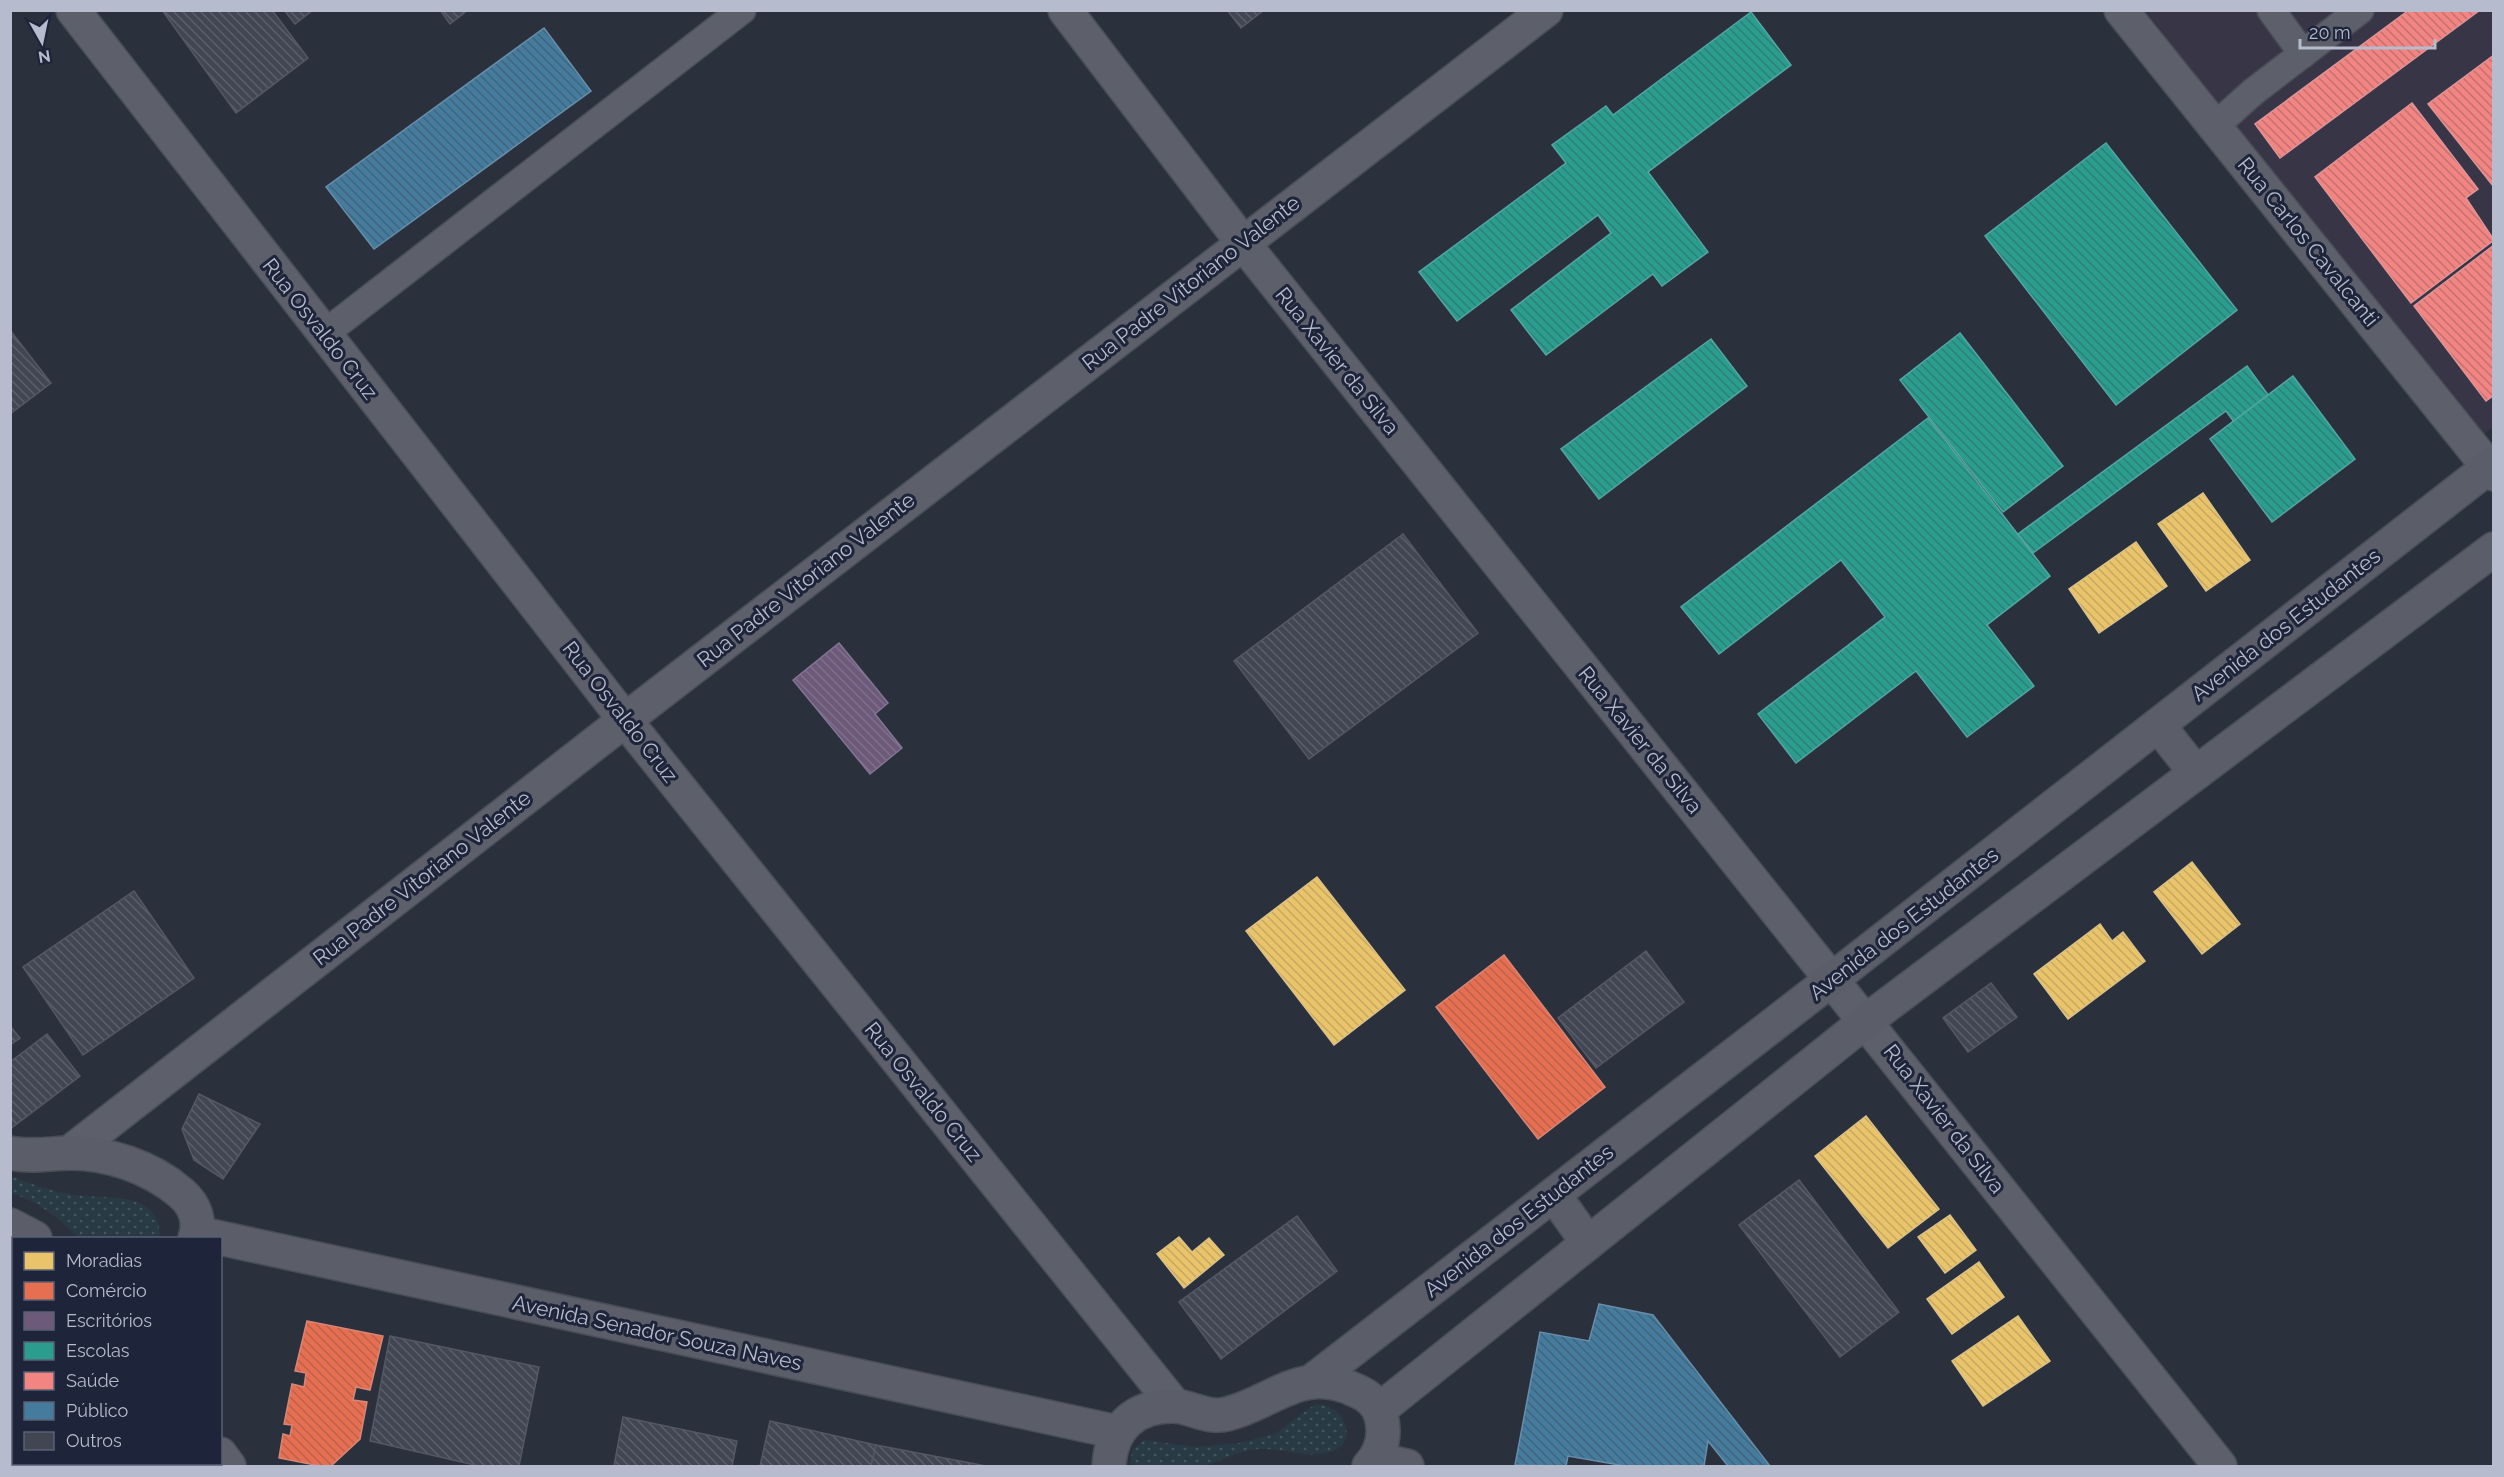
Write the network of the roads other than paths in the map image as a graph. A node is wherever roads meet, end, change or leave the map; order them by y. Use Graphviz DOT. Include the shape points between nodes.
graph roads {
  1 [pos="73,10"];
  2 [pos="742,10"];
  3 [pos="1065,10"];
  4 [pos="1546,10"];
  5 [pos="2121,10"];
  6 [pos="2271,10"];
  7 [pos="2360,10"];
  8 [pos="2303,54"];
  9 [pos="2214,126"];
  10 [pos="1243,243"];
  11 [pos="324,334"];
  12 [pos="2492,468"];
  13 [pos="2493,549"];
  14 [pos="625,720"];
  15 [pos="2158,725"];
  16 [pos="2196,772"];
  17 [pos="1832,980"];
  18 [pos="1866,1021"];
  19 [pos="10,1153"];
  20 [pos="69,1153"];
  21 [pos="1554,1195"];
  22 [pos="10,1225"];
  23 [pos="196,1236"];
  24 [pos="31,1237"];
  25 [pos="222,1242"];
  26 [pos="1588,1243"];
  27 [pos="1311,1382"];
  28 [pos="1175,1406"];
  29 [pos="1379,1410"];
  30 [pos="1117,1432"];
  31 [pos="1372,1463"];
  32 [pos="1109,1467"];
  33 [pos="1407,1467"];
  34 [pos="2220,1467"];
  1 -- 11 [label="street, Rua Osvaldo Cruz"];
  2 -- 11 [label="lane"];
  3 -- 10 [label="street, Rua Xavier da Silva"];
  4 -- 10 [label="street, Rua Padre Vitoriano Valente"];
  5 -- 9 [label="street, Rua Carlos Cavalcanti"];
  6 -- 8 [label="lane"];
  7 -- 8 [label="lane"];
  8 -- 9 [label="lane"];
  9 -- 12 [label="street, Rua Carlos Cavalcanti"];
  10 -- 14 [label="street, Rua Padre Vitoriano Valente"];
  10 -- 17 [label="street, Rua Xavier da Silva"];
  11 -- 14 [label="street, Rua Osvaldo Cruz"];
  12 -- 15 [label="street, Avenida dos Estudantes"];
  13 -- 16 [label="street"];
  14 -- 20 [label="street, Rua Padre Vitoriano Valente"];
  14 -- 28 [label="street, Rua Osvaldo Cruz"];
  15 -- 16 [label="street"];
  15 -- 17 [label="street, Avenida dos Estudantes"];
  16 -- 18 [label="street"];
  17 -- 18 [label="street, Rua Xavier da Silva"];
  17 -- 21 [label="street, Avenida dos Estudantes"];
  18 -- 26 [label="street"];
  18 -- 34 [label="street, Rua Xavier da Silva"];
  19 -- 20 [label="street"];
  20 -- 23 [label="street" via="108,1158 146,1169 170,1183 190,1201 197,1217"];
  21 -- 26 [label="street"];
  21 -- 27 [label="street, Avenida dos Estudantes"];
  22 -- 24 [label="street"];
  25 -- 30 [label="street, Avenida Senador Souza Naves"];
  26 -- 29 [label="street"];
  27 -- 28 [label="street" via="1287,1387 1226,1415 1208,1415"];
  27 -- 29 [label="street" via="1333,1383 1370,1396"];
  28 -- 30 [label="street" via="1150,1408"];
  29 -- 31 [label="street" via="1384,1434"];
  30 -- 32 [label="street"];
  31 -- 33 [label="street"];
}
